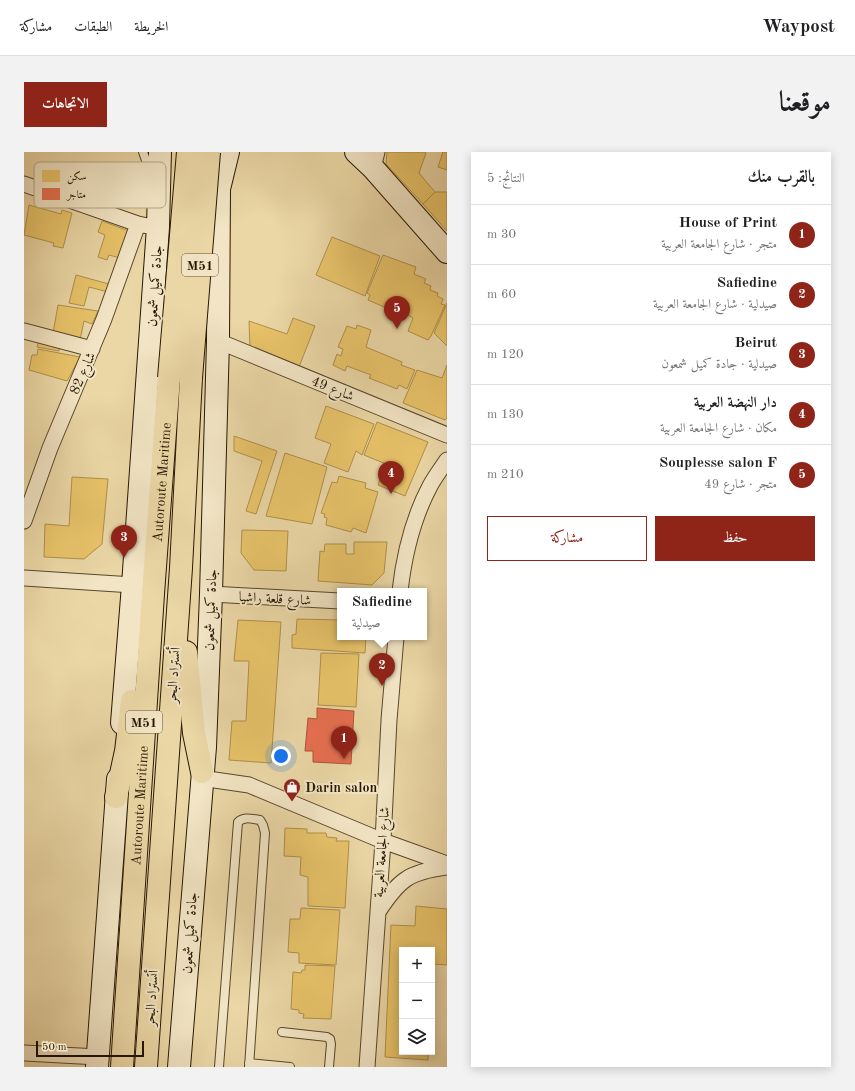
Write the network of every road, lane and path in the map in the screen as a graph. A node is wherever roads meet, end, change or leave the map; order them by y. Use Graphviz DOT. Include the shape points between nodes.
graph roads {
  1 [pos="143,152"];
  2 [pos="188,152"];
  3 [pos="210,152"];
  4 [pos="228,152"];
  5 [pos="356,152"];
  6 [pos="375,160"];
  7 [pos="147,162"];
  8 [pos="166,177"];
  9 [pos="24,184"];
  10 [pos="34,187"];
  11 [pos="219,189"];
  12 [pos="95,208"];
  13 [pos="152,208"];
  14 [pos="148,226"];
  15 [pos="447,252"];
  16 [pos="24,331"];
  17 [pos="218,341"];
  18 [pos="92,349"];
  19 [pos="447,435"];
  20 [pos="447,460"];
  21 [pos="24,522"];
  22 [pos="181,568"];
  23 [pos="24,578"];
  24 [pos="133,585"];
  25 [pos="401,588"];
  26 [pos="153,594"];
  27 [pos="211,594"];
  28 [pos="337,601"];
  29 [pos="396,640"];
  30 [pos="202,775"];
  31 [pos="116,797"];
  32 [pos="383,841"];
  33 [pos="447,865"];
  34 [pos="377,913"];
  35 [pos="282,1032"];
  36 [pos="24,1053"];
  37 [pos="98,1062"];
  38 [pos="249,1065"];
  39 [pos="122,1067"];
  40 [pos="146,1067"];
  41 [pos="179,1067"];
  42 [pos="219,1067"];
  43 [pos="290,1067"];
  44 [pos="329,1067"];
  45 [pos="367,1067"];
  1 -- 7 [label="lane"];
  2 -- 26 [label="highway, Autoroute Maritime / M51, bridge"];
  3 -- 22 [label="highway, أتستراد البحر / M51, bridge" via="191,378"];
  4 -- 11 [label="main road, جادة كميل شمعون"];
  5 -- 6 [label="main road"];
  6 -- 15 [label="main road"];
  8 -- 11 [label="main road"];
  9 -- 10 [label="street"];
  11 -- 17 [label="main road, جادة كميل شمعون"];
  12 -- 14 [label="street"];
  13 -- 14 [label="main road, جادة كميل شمعون"];
  14 -- 18 [label="street, شارع 82"];
  14 -- 24 [label="main road, جادة كميل شمعون"];
  16 -- 18 [label="street"];
  17 -- 19 [label="street, شارع 49"];
  17 -- 27 [label="main road, جادة كميل شمعون"];
  18 -- 21 [label="street, شارع 82" via="50,448"];
  20 -- 25 [label="street" via="430,486 420,508 410,539"];
  22 -- 30 [label="highway" via="187,672"];
  22 -- 40 [label="highway, أتستراد البحر / M51"];
  23 -- 24 [label="street"];
  24 -- 31 [label="main road, جادة كميل شمعون"];
  26 -- 31 [label="highway" via="137,657 126,752"];
  26 -- 39 [label="highway, Autoroute Maritime / M51"];
  27 -- 28 [label="street, شارع قلعة راشيا"];
  27 -- 30 [label="main road, جادة كميل شمعون"];
  29 -- 32 [label="street, شارع الجامعة العربية"];
  30 -- 32 [label="street" via="249,785"];
  30 -- 41 [label="main road, جادة كميل شمعون"];
  31 -- 37 [label="main road, جادة كميل شمعون"];
  32 -- 33 [label="street"];
  32 -- 34 [label="street, شارع الجامعة العربية"];
  33 -- 34 [label="street" via="404,879"];
  34 -- 45 [label="street, شارع الجامعة العربية"];
  35 -- 44 [label="lane" via="330,1039"];
  36 -- 37 [label="street" via="65,1054"];
  38 -- 42 [label="lane" via="265,833 260,820 247,818 238,822"];
  38 -- 43 [label="lane"];
}
